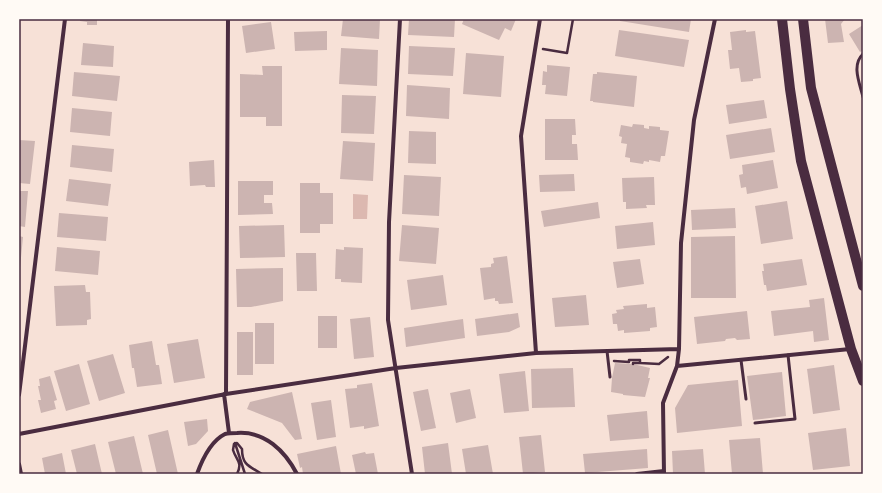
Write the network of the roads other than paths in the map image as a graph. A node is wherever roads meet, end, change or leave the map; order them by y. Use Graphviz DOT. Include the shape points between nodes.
graph roads {
  1 [pos="65,19"];
  2 [pos="228,19"];
  3 [pos="400,19"];
  4 [pos="540,19"];
  5 [pos="715,19"];
  6 [pos="782,19"];
  7 [pos="803,19"];
  8 [pos="863,54"];
  9 [pos="863,97"];
  10 [pos="863,286"];
  11 [pos="679,349"];
  12 [pos="851,349"];
  13 [pos="607,351"];
  14 [pos="536,353"];
  15 [pos="788,355"];
  16 [pos="741,360"];
  17 [pos="677,366"];
  18 [pos="396,368"];
  19 [pos="610,377"];
  20 [pos="863,381"];
  21 [pos="225,394"];
  22 [pos="19,395"];
  23 [pos="746,399"];
  24 [pos="754,423"];
  25 [pos="19,434"];
  26 [pos="230,434"];
  27 [pos="19,464"];
  28 [pos="664,473"];
  29 [pos="21,474"];
  30 [pos="197,474"];
  31 [pos="297,474"];
  32 [pos="412,474"];
  33 [pos="637,474"];
  1 -- 22 [label="street"];
  2 -- 21 [label="street"];
  3 -- 18 [label="street" via="388,320"];
  4 -- 14 [label="street" via="521,136"];
  5 -- 11 [label="street" via="694,120 681,235"];
  6 -- 12 [label="main road" via="801,161"];
  7 -- 10 [label="main road" via="811,88"];
  8 -- 9 [label="lane" via="856,67"];
  11 -- 13 [label="street"];
  11 -- 17 [label="street"];
  12 -- 15 [label="street"];
  12 -- 20 [label="main road"];
  13 -- 14 [label="street"];
  13 -- 19 [label="lane"];
  14 -- 18 [label="street"];
  15 -- 16 [label="street"];
  15 -- 24 [label="lane" via="795,419"];
  16 -- 17 [label="street"];
  16 -- 23 [label="lane"];
  17 -- 28 [label="street" via="663,403"];
  18 -- 21 [label="street"];
  18 -- 32 [label="street"];
  21 -- 25 [label="street"];
  21 -- 26 [label="street"];
  26 -- 30 [label="street" via="219,438 214,444"];
  26 -- 31 [label="street" via="246,433 267,440 283,452"];
  27 -- 29 [label="street"];
  28 -- 33 [label="street"];
}
